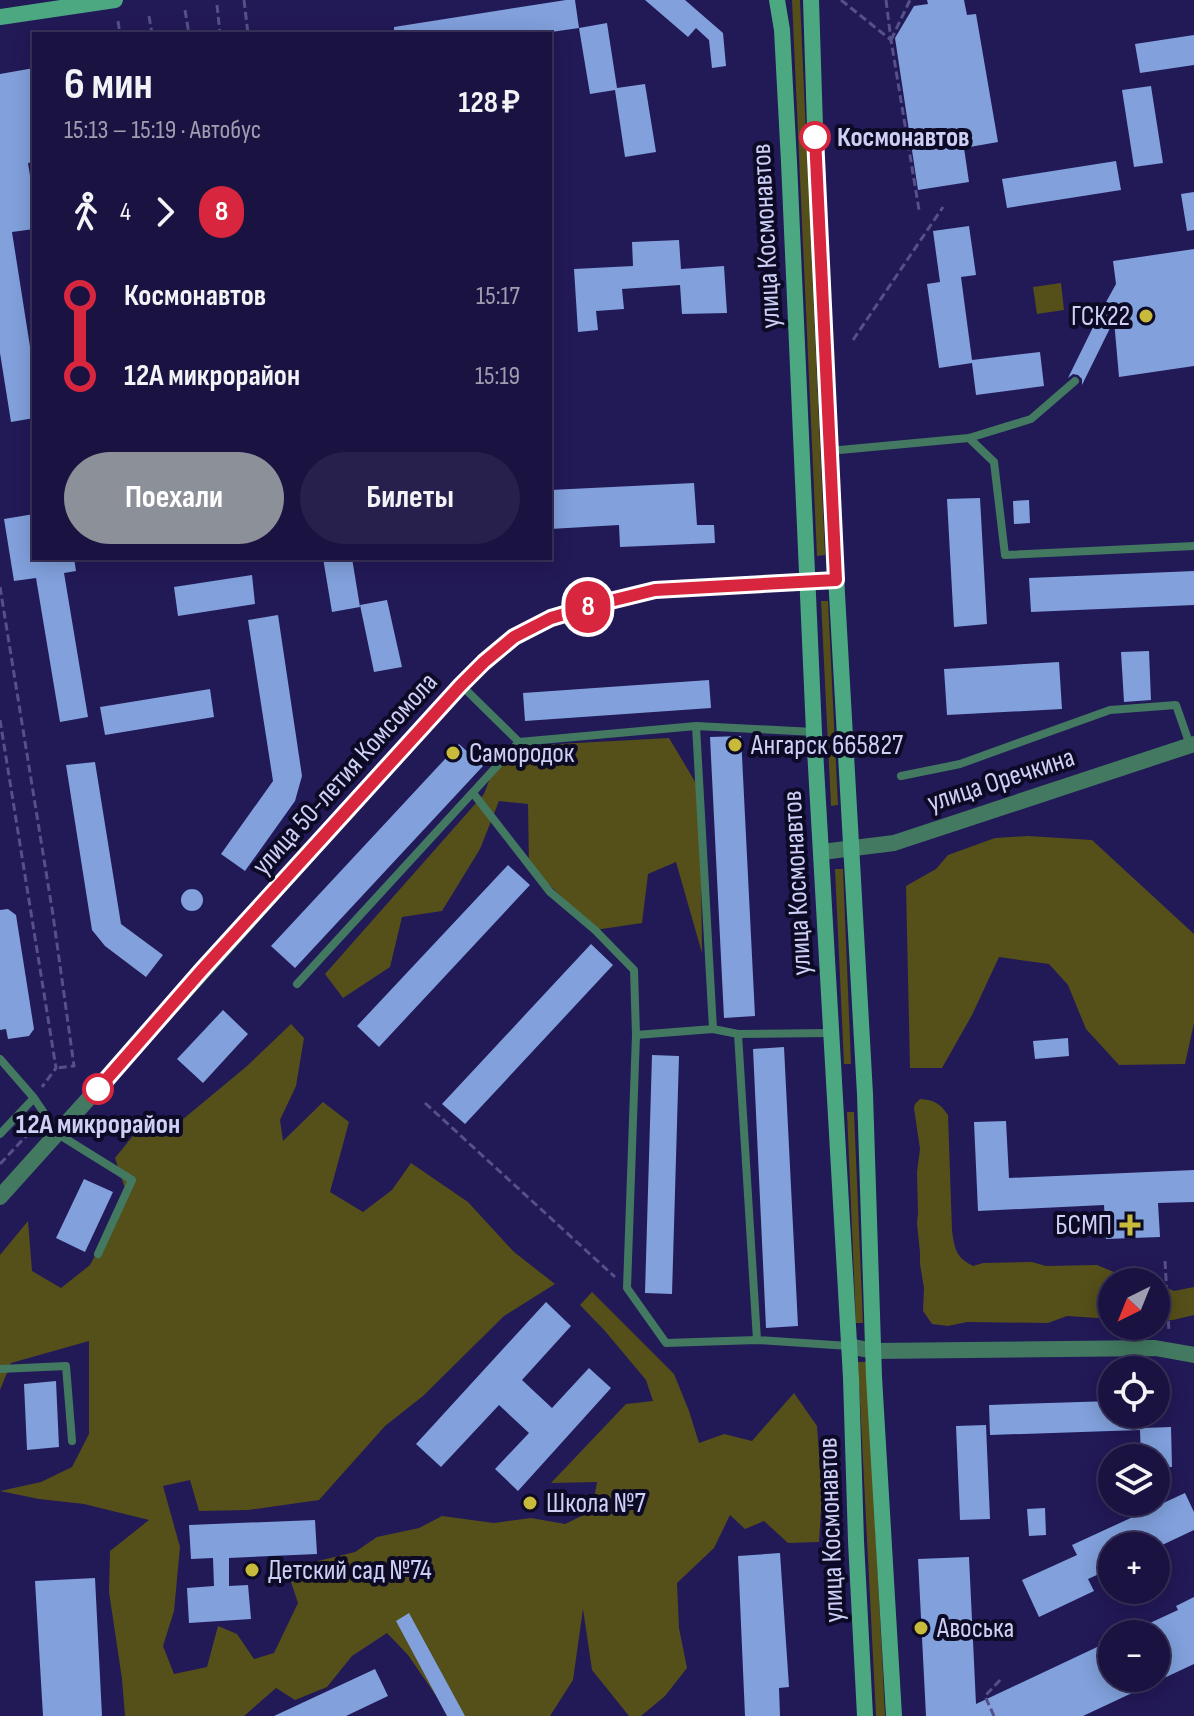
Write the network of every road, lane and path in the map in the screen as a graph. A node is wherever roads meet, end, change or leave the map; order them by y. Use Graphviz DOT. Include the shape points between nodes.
graph roads {
  1 [pos="115,0"];
  2 [pos="244,0"];
  3 [pos="777,0"];
  4 [pos="811,0"];
  5 [pos="841,0"];
  6 [pos="886,0"];
  7 [pos="910,0"];
  8 [pos="217,5"];
  9 [pos="185,10"];
  10 [pos="149,16"];
  11 [pos="0,17"];
  12 [pos="118,21"];
  13 [pos="120,32"];
  14 [pos="152,32"];
  15 [pos="189,32"];
  16 [pos="220,32"];
  17 [pos="248,32"];
  18 [pos="891,40"];
  19 [pos="943,207"];
  20 [pos="919,210"];
  21 [pos="853,340"];
  22 [pos="1075,381"];
  23 [pos="969,438"];
  24 [pos="829,451"];
  25 [pos="1194,546"];
  26 [pos="808,580"];
  27 [pos="836,580"];
  28 [pos="0,587"];
  29 [pos="461,685"];
  30 [pos="0,720"];
  31 [pos="696,726"];
  32 [pos="814,732"];
  33 [pos="519,742"];
  34 [pos="1192,744"];
  35 [pos="901,776"];
  36 [pos="473,793"];
  37 [pos="852,849"];
  38 [pos="822,852"];
  39 [pos="297,984"];
  40 [pos="713,1029"];
  41 [pos="832,1033"];
  42 [pos="738,1034"];
  43 [pos="636,1035"];
  44 [pos="0,1059"];
  45 [pos="56,1068"];
  46 [pos="34,1098"];
  47 [pos="425,1103"];
  48 [pos="0,1134"];
  49 [pos="58,1134"];
  50 [pos="0,1164"];
  51 [pos="0,1197"];
  52 [pos="98,1254"];
  53 [pos="1165,1261"];
  54 [pos="1165,1268"];
  55 [pos="627,1288"];
  56 [pos="757,1340"];
  57 [pos="849,1346"];
  58 [pos="873,1351"];
  59 [pos="1194,1355"];
  60 [pos="0,1369"];
  61 [pos="72,1441"];
  62 [pos="1002,1678"];
  63 [pos="865,1716"];
  64 [pos="894,1716"];
  65 [pos="994,1716"];
  1 -- 11 [label="street"];
  2 -- 17 [label="path"];
  3 -- 26 [label="street, улица Космонавтов"];
  4 -- 24 [label="street, улица Космонавтов"];
  5 -- 18 [label="path"];
  6 -- 18 [label="path"];
  7 -- 18 [label="path"];
  8 -- 16 [label="path"];
  9 -- 15 [label="path"];
  10 -- 14 [label="path"];
  12 -- 13 [label="path"];
  18 -- 20 [label="path"];
  19 -- 21 [label="path"];
  22 -- 23 [label="lane" via="1031,419"];
  23 -- 24 [label="lane"];
  23 -- 25 [label="lane" via="994,462 1005,555"];
  24 -- 27 [label="street, улица Космонавтов"];
  26 -- 27 [label="street, улица 50-летия Комсомола"];
  26 -- 29 [label="street, улица 50-летия Комсомола" via="655,590 564,614 514,637"];
  26 -- 32 [label="street, улица Космонавтов"];
  27 -- 37 [label="street, улица Космонавтов"];
  28 -- 45 [label="path" via="74,1066"];
  29 -- 33 [label="lane"];
  29 -- 49 [label="street, улица 50-летия Комсомола"];
  30 -- 45 [label="path"];
  31 -- 32 [label="lane"];
  31 -- 33 [label="lane"];
  31 -- 40 [label="lane"];
  32 -- 38 [label="street, улица Космонавтов"];
  33 -- 36 [label="lane"];
  34 -- 35 [label="lane" via="1176,705 1110,710 960,764"];
  34 -- 37 [label="street, улица Оречкина" via="894,843"];
  36 -- 39 [label="lane"];
  36 -- 43 [label="lane" via="550,892 634,970"];
  37 -- 38 [label="street, улица Оречкина"];
  37 -- 58 [label="street, улица Космонавтов"];
  38 -- 41 [label="street, улица Космонавтов"];
  40 -- 42 [label="lane"];
  40 -- 43 [label="lane"];
  41 -- 42 [label="lane"];
  41 -- 57 [label="street, улица Космонавтов"];
  42 -- 56 [label="lane"];
  43 -- 55 [label="lane"];
  44 -- 46 [label="lane"];
  45 -- 46 [label="path"];
  46 -- 48 [label="lane"];
  46 -- 49 [label="lane"];
  46 -- 50 [label="path" via="29,1133"];
  47 -- 55 [label="path"];
  49 -- 51 [label="street, улица 50-летия Комсомола"];
  49 -- 52 [label="lane" via="132,1180"];
  53 -- 54 [label="path"];
  55 -- 56 [label="lane" via="666,1343"];
  56 -- 57 [label="lane"];
  57 -- 58 [label="street"];
  57 -- 63 [label="street, улица Космонавтов"];
  58 -- 59 [label="street" via="1155,1348"];
  58 -- 64 [label="street, улица Космонавтов"];
  60 -- 61 [label="lane" via="66,1366"];
  62 -- 65 [label="path" via="985,1696"];
}
